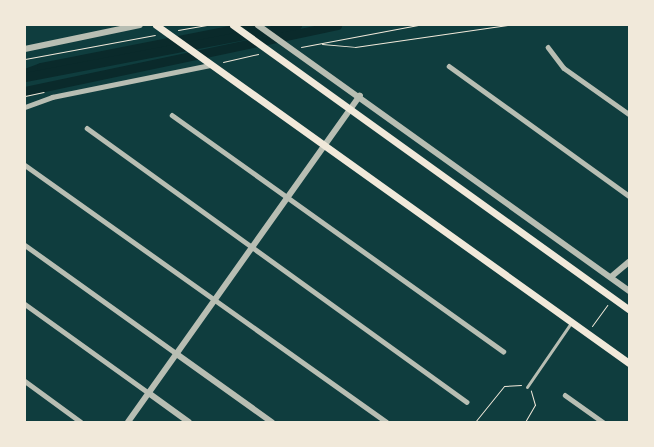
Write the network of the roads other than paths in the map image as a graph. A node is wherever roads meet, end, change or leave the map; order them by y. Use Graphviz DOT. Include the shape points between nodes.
graph roads {
  1 [pos="140,25"];
  2 [pos="156,25"];
  3 [pos="258,25"];
  4 [pos="234,26"];
  5 [pos="548,47"];
  6 [pos="25,49"];
  7 [pos="207,62"];
  8 [pos="449,66"];
  9 [pos="360,96"];
  10 [pos="25,107"];
  11 [pos="349,111"];
  12 [pos="629,114"];
  13 [pos="172,115"];
  14 [pos="87,128"];
  15 [pos="324,147"];
  16 [pos="25,165"];
  17 [pos="629,196"];
  18 [pos="288,197"];
  19 [pos="25,245"];
  20 [pos="252,248"];
  21 [pos="629,262"];
  22 [pos="611,277"];
  23 [pos="629,291"];
  24 [pos="214,301"];
  25 [pos="25,304"];
  26 [pos="629,310"];
  27 [pos="571,324"];
  28 [pos="502,351"];
  29 [pos="177,354"];
  30 [pos="629,363"];
  31 [pos="25,381"];
  32 [pos="527,388"];
  33 [pos="149,393"];
  34 [pos="566,395"];
  35 [pos="467,402"];
  36 [pos="81,422"];
  37 [pos="128,422"];
  38 [pos="189,422"];
  39 [pos="272,422"];
  40 [pos="386,422"];
  41 [pos="603,422"];
  1 -- 6 [label="street"];
  2 -- 7 [label="main road"];
  3 -- 9 [label="street"];
  4 -- 11 [label="main road"];
  5 -- 12 [label="street" via="564,68"];
  7 -- 10 [label="street" via="52,97"];
  7 -- 15 [label="main road"];
  8 -- 17 [label="street"];
  9 -- 11 [label="street"];
  9 -- 22 [label="street"];
  11 -- 15 [label="street"];
  11 -- 26 [label="main road"];
  13 -- 18 [label="street"];
  14 -- 20 [label="street"];
  15 -- 18 [label="street"];
  15 -- 27 [label="main road"];
  16 -- 24 [label="street"];
  18 -- 20 [label="street"];
  18 -- 28 [label="street"];
  19 -- 29 [label="street"];
  20 -- 24 [label="street"];
  20 -- 35 [label="street"];
  21 -- 22 [label="street"];
  22 -- 23 [label="street"];
  24 -- 29 [label="street"];
  24 -- 40 [label="street"];
  25 -- 33 [label="street"];
  27 -- 30 [label="main road"];
  27 -- 32 [label="street"];
  29 -- 33 [label="street"];
  29 -- 39 [label="street"];
  31 -- 36 [label="street"];
  33 -- 37 [label="street"];
  33 -- 38 [label="street"];
  34 -- 41 [label="street"];
}
